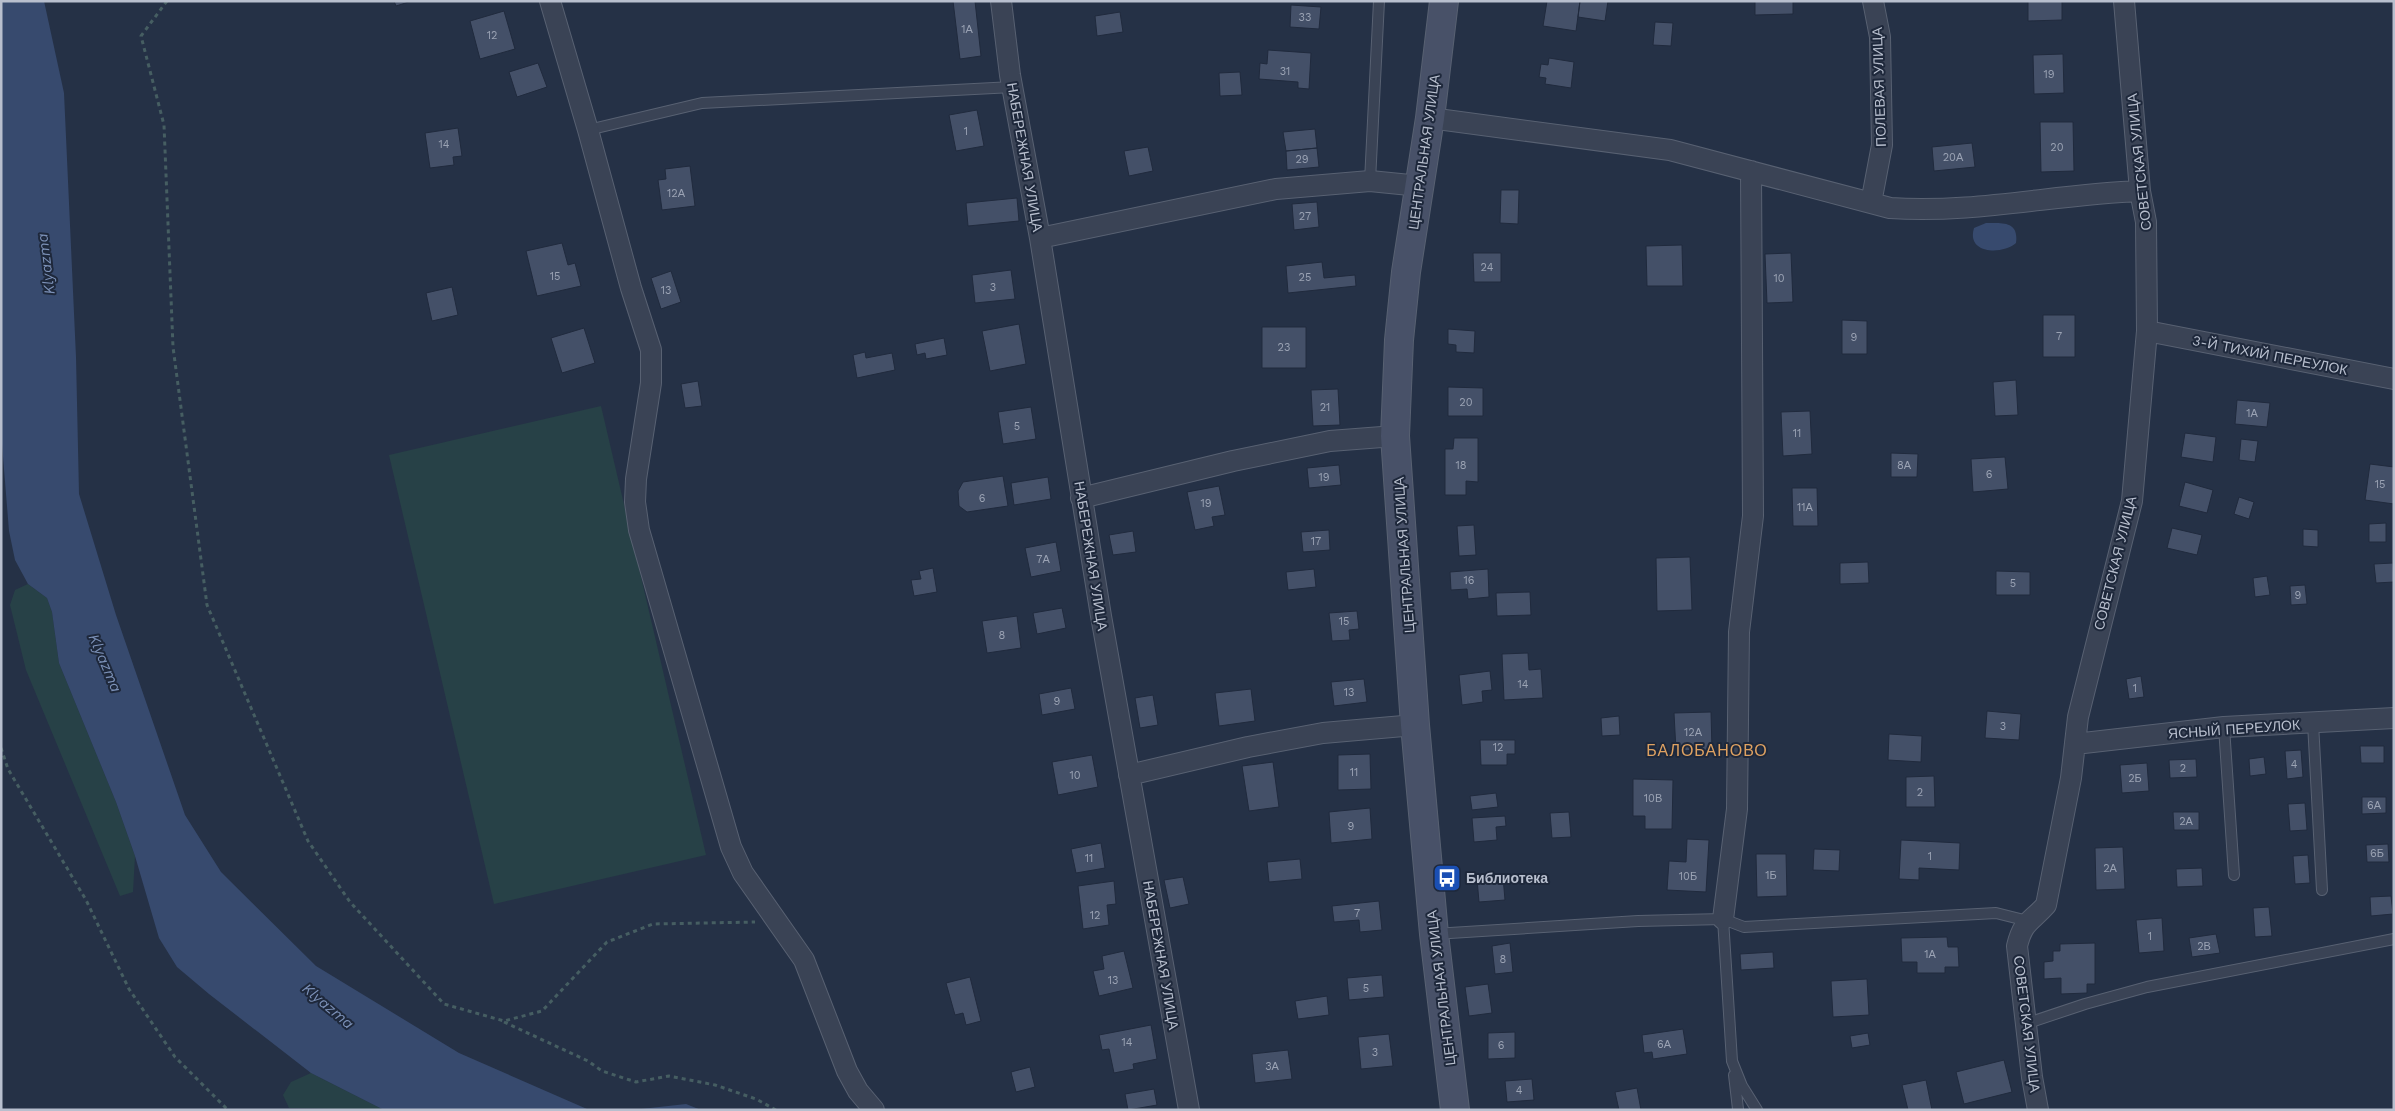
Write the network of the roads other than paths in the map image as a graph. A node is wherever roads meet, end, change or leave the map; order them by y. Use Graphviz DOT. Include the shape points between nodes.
graph roads {
  1 [pos="550,1"];
  2 [pos="1001,1"];
  3 [pos="1379,1"];
  4 [pos="1444,1"];
  5 [pos="1874,1"];
  6 [pos="2124,1"];
  7 [pos="1013,87"];
  8 [pos="1430,118"];
  9 [pos="588,130"];
  10 [pos="1751,171"];
  11 [pos="1370,181"];
  12 [pos="1420,186"];
  13 [pos="2140,191"];
  14 [pos="1871,203"];
  15 [pos="1040,238"];
  16 [pos="2147,330"];
  17 [pos="2394,379"];
  18 [pos="1395,436"];
  19 [pos="1081,498"];
  20 [pos="2394,718"];
  21 [pos="2313,723"];
  22 [pos="1415,725"];
  23 [pos="2224,727"];
  24 [pos="2075,744"];
  25 [pos="1129,775"];
  26 [pos="2234,875"];
  27 [pos="2322,890"];
  28 [pos="1723,919"];
  29 [pos="2028,921"];
  30 [pos="1434,934"];
  31 [pos="2394,939"];
  32 [pos="2025,1024"];
  33 [pos="1732,1061"];
  34 [pos="1738,1109"];
  35 [pos="874,1110"];
  36 [pos="1189,1110"];
  37 [pos="1456,1110"];
  38 [pos="1757,1110"];
  39 [pos="2038,1110"];
  1 -- 9 [label="street"];
  2 -- 7 [label="street, НАБЕРЕЖНАЯ УЛИЦА"];
  3 -- 11 [label="lane"];
  4 -- 8 [label="main road, ЦЕНТРАЛЬНАЯ УЛИЦА"];
  5 -- 14 [label="street, ПОЛЕВАЯ УЛИЦА" via="1880,37 1882,145"];
  6 -- 13 [label="street, СОВЕТСКАЯ УЛИЦА"];
  7 -- 9 [label="lane" via="702,103"];
  7 -- 15 [label="street, НАБЕРЕЖНАЯ УЛИЦА"];
  8 -- 10 [label="street" via="1670,150"];
  8 -- 12 [label="main road, ЦЕНТРАЛЬНАЯ УЛИЦА"];
  9 -- 35 [label="street" via="651,350 651,383 636,479 639,530 731,847 743,873 804,960 847,1071"];
  10 -- 14 [label="street"];
  10 -- 28 [label="street" via="1753,516 1739,632 1737,809"];
  11 -- 12 [label="street"];
  11 -- 15 [label="street" via="1276,189"];
  12 -- 18 [label="main road, ЦЕНТРАЛЬНАЯ УЛИЦА" via="1398,340"];
  13 -- 14 [label="street" via="1913,210"];
  13 -- 16 [label="street, СОВЕТСКАЯ УЛИЦА" via="2146,222"];
  15 -- 19 [label="street, НАБЕРЕЖНАЯ УЛИЦА"];
  16 -- 17 [label="street, 3-Й ТИХИЙ ПЕРЕУЛОК"];
  16 -- 24 [label="street, СОВЕТСКАЯ УЛИЦА" via="2132,500 2078,717"];
  18 -- 19 [label="street" via="1330,441"];
  18 -- 22 [label="main road, ЦЕНТРАЛЬНАЯ УЛИЦА"];
  19 -- 25 [label="street, НАБЕРЕЖНАЯ УЛИЦА"];
  20 -- 21 [label="street, ЯСНЫЙ ПЕРЕУЛОК"];
  21 -- 23 [label="street, ЯСНЫЙ ПЕРЕУЛОК"];
  21 -- 27 [label="lane"];
  22 -- 25 [label="street" via="1314,735"];
  22 -- 30 [label="main road, ЦЕНТРАЛЬНАЯ УЛИЦА"];
  23 -- 24 [label="street, ЯСНЫЙ ПЕРЕУЛОК"];
  23 -- 26 [label="lane"];
  24 -- 29 [label="street, СОВЕТСКАЯ УЛИЦА" via="2046,905"];
  25 -- 36 [label="street, НАБЕРЕЖНАЯ УЛИЦА"];
  28 -- 29 [label="lane" via="1744,927 1996,913"];
  28 -- 30 [label="lane"];
  28 -- 33 [label="lane"];
  29 -- 32 [label="street, СОВЕТСКАЯ УЛИЦА" via="2017,946"];
  30 -- 37 [label="main road, ЦЕНТРАЛЬНАЯ УЛИЦА"];
  31 -- 32 [label="lane" via="2147,987"];
  32 -- 39 [label="street, СОВЕТСКАЯ УЛИЦА"];
  33 -- 34 [label="lane"];
  33 -- 38 [label="lane"];
}
